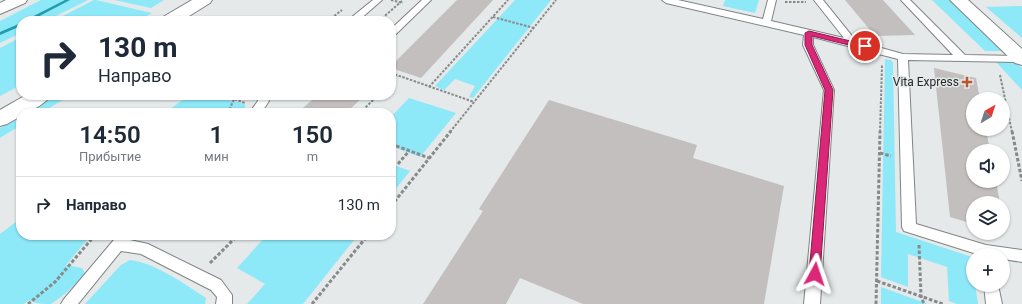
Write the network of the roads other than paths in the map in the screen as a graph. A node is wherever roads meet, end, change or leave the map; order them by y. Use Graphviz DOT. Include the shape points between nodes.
graph roads {
  1 [pos="19,0"];
  2 [pos="204,0"];
  3 [pos="378,0"];
  4 [pos="427,0"];
  5 [pos="666,0"];
  6 [pos="772,0"];
  7 [pos="905,0"];
  8 [pos="958,0"];
  9 [pos="819,1"];
  10 [pos="0,9"];
  11 [pos="177,16"];
  12 [pos="358,16"];
  13 [pos="766,24"];
  14 [pos="396,29"];
  15 [pos="809,33"];
  16 [pos="853,43"];
  17 [pos="903,57"];
  18 [pos="963,59"];
  19 [pos="1022,59"];
  20 [pos="32,100"];
  21 [pos="263,100"];
  22 [pos="19,108"];
  23 [pos="252,108"];
  24 [pos="16,110"];
  25 [pos="0,119"];
  26 [pos="122,240"];
  27 [pos="971,248"];
  28 [pos="1010,255"];
  29 [pos="1022,256"];
  30 [pos="992,292"];
  31 [pos="69,304"];
  32 [pos="224,304"];
  33 [pos="812,304"];
  34 [pos="994,304"];
  1 -- 10 [label="main road"];
  2 -- 11 [label="main road"];
  3 -- 12 [label="lane"];
  4 -- 14 [label="lane"];
  5 -- 13 [label="lane"];
  6 -- 13 [label="lane"];
  7 -- 18 [label="lane"];
  8 -- 19 [label="main road"];
  9 -- 16 [label="lane"];
  13 -- 15 [label="lane"];
  15 -- 16 [label="lane"];
  15 -- 33 [label="lane" via="808,45 829,90"];
  16 -- 17 [label="lane"];
  17 -- 18 [label="lane"];
  17 -- 27 [label="lane" via="909,227"];
  18 -- 19 [label="lane"];
  20 -- 22 [label="main road"];
  21 -- 23 [label="lane"];
  24 -- 25 [label="main road"];
  26 -- 31 [label="lane"];
  26 -- 32 [label="lane" via="216,285 225,295"];
  28 -- 29 [label="lane"];
  30 -- 34 [label="lane"];
}
